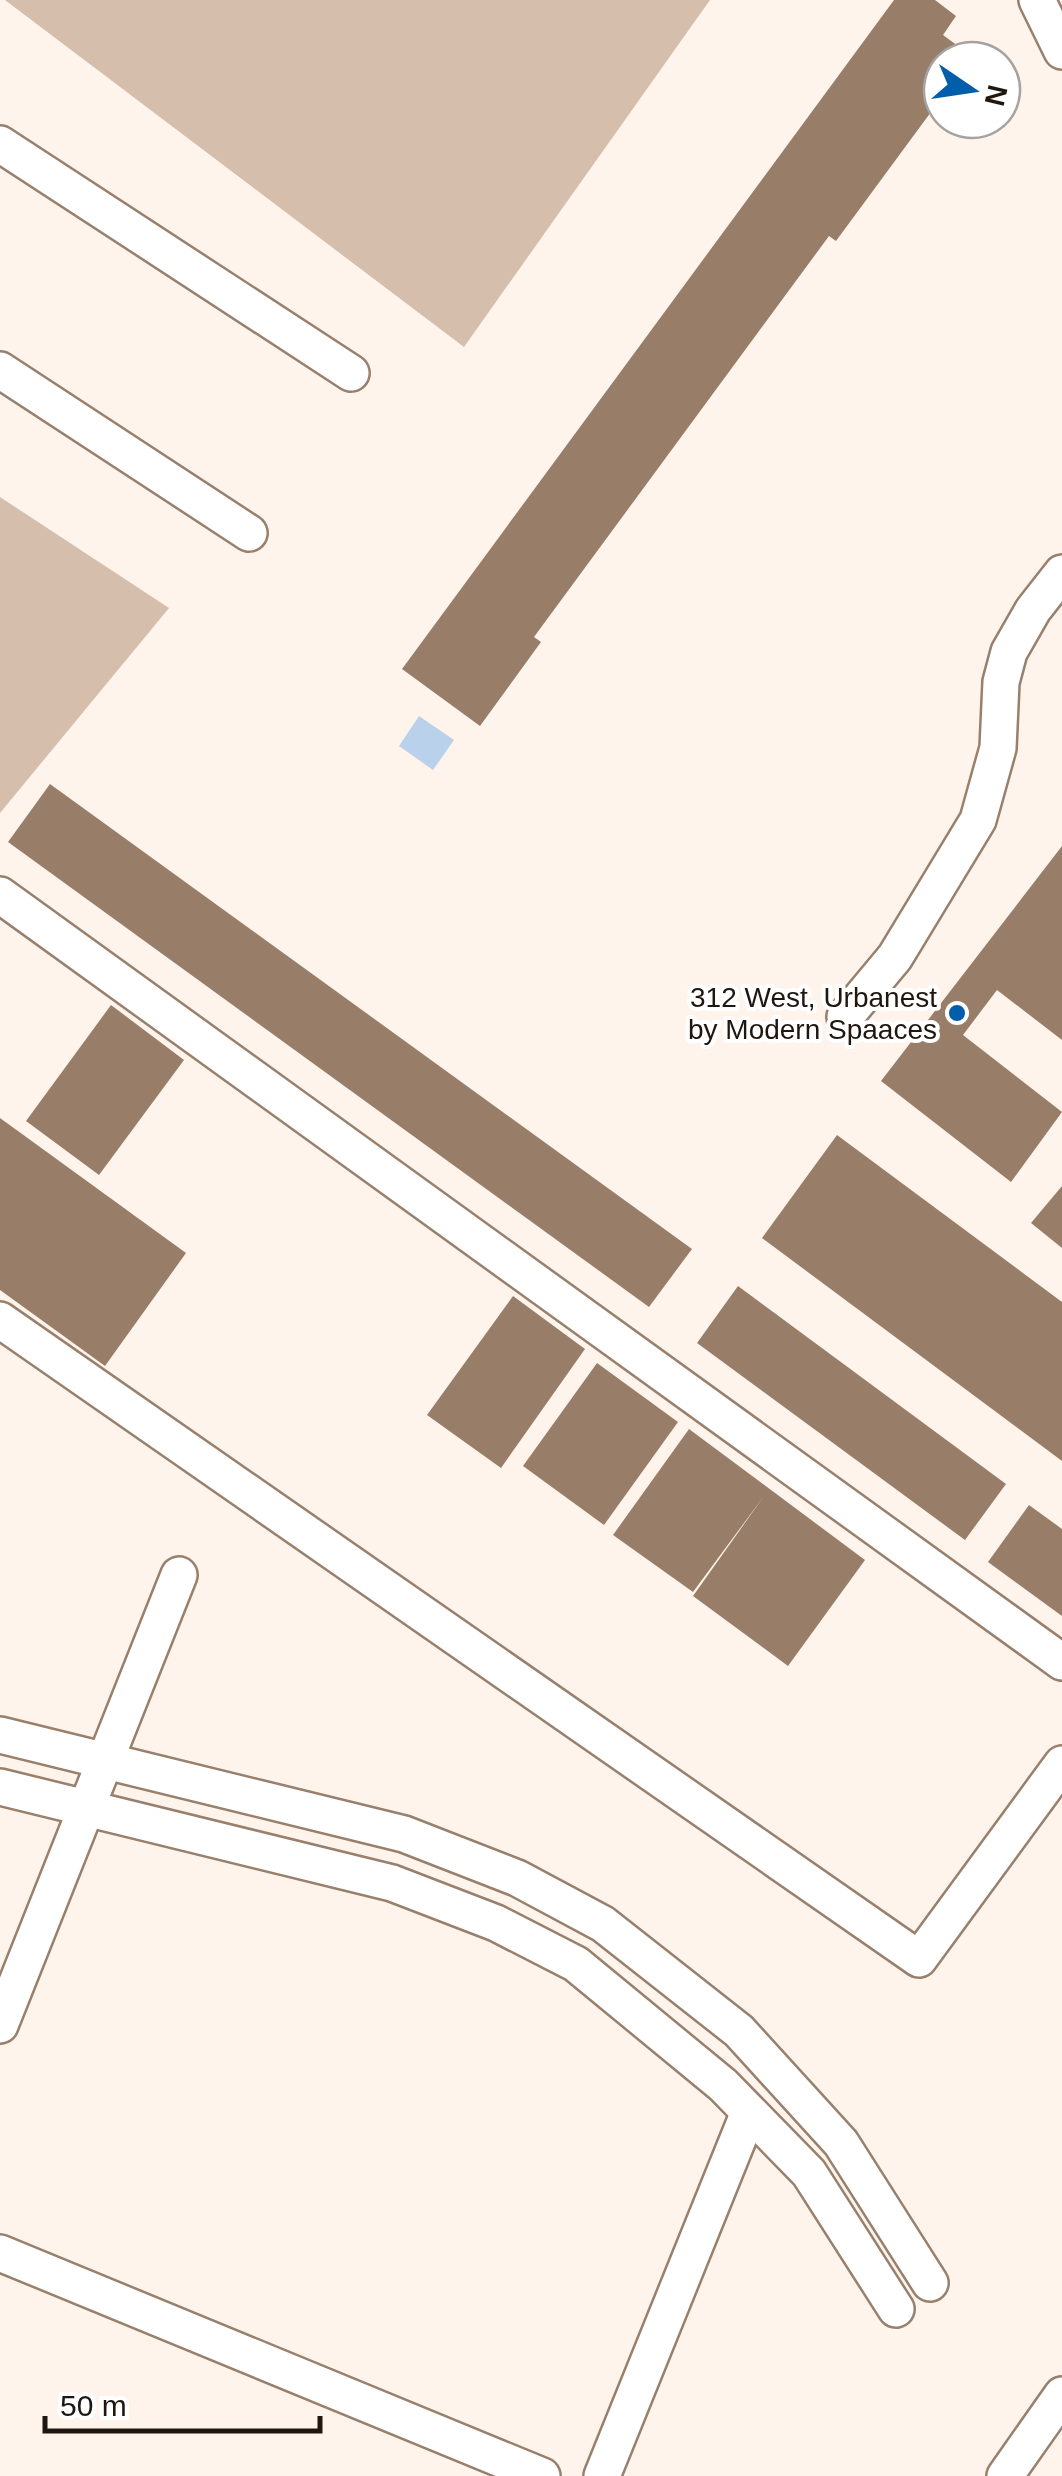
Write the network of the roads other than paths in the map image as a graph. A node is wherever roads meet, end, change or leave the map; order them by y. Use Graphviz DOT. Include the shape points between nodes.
graph roads {
  1 [pos="1047,4"];
  2 [pos="1062,51"];
  3 [pos="0,144"];
  4 [pos="0,370"];
  5 [pos="351,373"];
  6 [pos="250,533"];
  7 [pos="1062,573"];
  8 [pos="0,894"];
  9 [pos="845,1017"];
  10 [pos="0,1320"];
  11 [pos="179,1575"];
  12 [pos="1062,1662"];
  13 [pos="0,1735"];
  14 [pos="104,1762"];
  15 [pos="1062,1764"];
  16 [pos="0,1787"];
  17 [pos="86,1808"];
  18 [pos="0,2025"];
  19 [pos="749,2112"];
  20 [pos="0,2253"];
  21 [pos="930,2283"];
  22 [pos="896,2309"];
  23 [pos="1062,2395"];
  24 [pos="542,2476"];
  25 [pos="602,2476"];
  26 [pos="1005,2476"];
  1 -- 2 [label="street"];
  3 -- 5 [label="street"];
  4 -- 6 [label="street"];
  7 -- 9 [label="street" via="1008,652 998,748 978,820 895,956"];
  8 -- 12 [label="street"];
  10 -- 15 [label="street" via="919,1959"];
  11 -- 14 [label="street"];
  13 -- 14 [label="street"];
  14 -- 17 [label="street"];
  14 -- 21 [label="street" via="404,1834 517,1878 603,1924 740,2031 841,2144"];
  16 -- 17 [label="street"];
  17 -- 18 [label="street"];
  17 -- 19 [label="street" via="392,1883 496,1923 576,1964"];
  19 -- 22 [label="street" via="808,2173"];
  19 -- 25 [label="street"];
  20 -- 24 [label="street"];
  23 -- 26 [label="street"];
}
